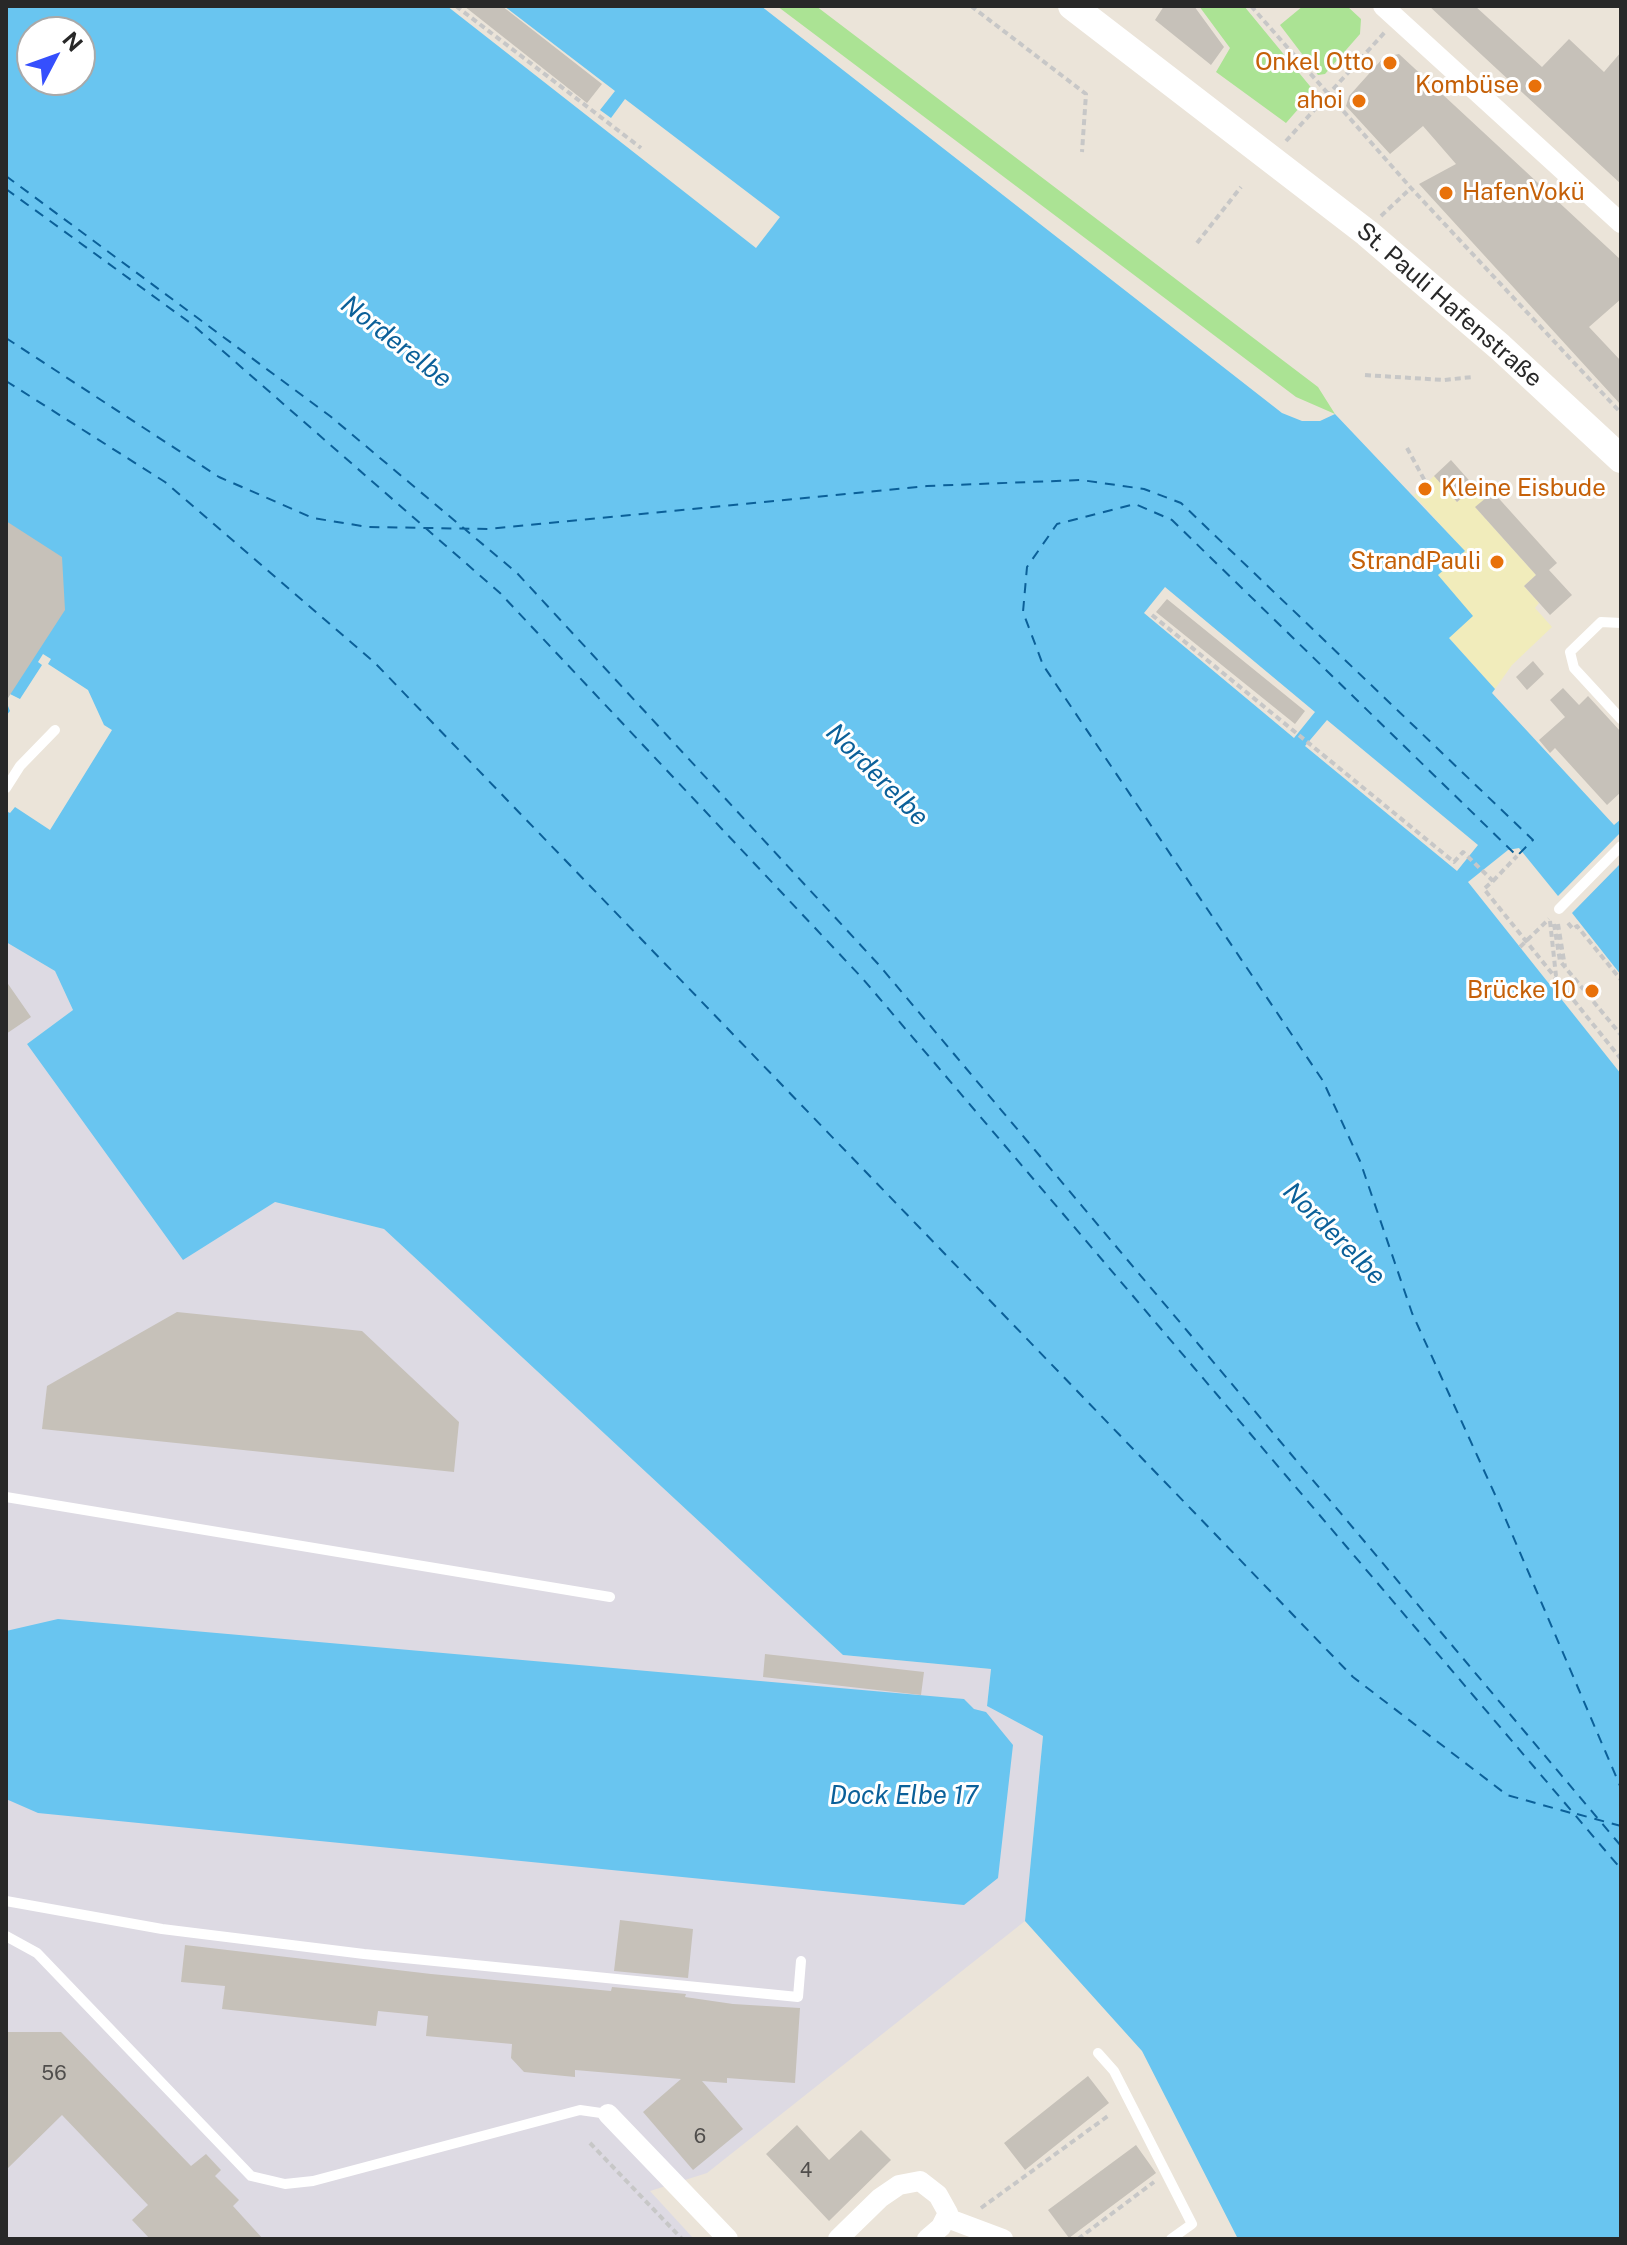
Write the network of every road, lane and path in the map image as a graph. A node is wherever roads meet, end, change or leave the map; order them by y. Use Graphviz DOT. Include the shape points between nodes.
graph roads {
  1 [pos="456,6"];
  2 [pos="971,6"];
  3 [pos="1072,6"];
  4 [pos="1251,6"];
  5 [pos="1396,10"];
  6 [pos="1369,50"];
  7 [pos="1330,93"];
  8 [pos="1295,130"];
  9 [pos="641,148"];
  10 [pos="1082,152"];
  11 [pos="1241,187"];
  12 [pos="1411,188"];
  13 [pos="1389,207"];
  14 [pos="1621,223"];
  15 [pos="1197,243"];
  16 [pos="1365,375"];
  17 [pos="1473,377"];
  18 [pos="1621,413"];
  19 [pos="1407,448"];
  20 [pos="1621,459"];
  21 [pos="1426,483"];
  22 [pos="1152,615"];
  23 [pos="1621,623"];
  24 [pos="1621,719"];
  25 [pos="55,730"];
  26 [pos="6,788"];
  27 [pos="1621,846"];
  28 [pos="1517,856"];
  29 [pos="1493,881"];
  30 [pos="1555,912"];
  31 [pos="1545,923"];
  32 [pos="1568,923"];
  33 [pos="1557,925"];
  34 [pos="1527,941"];
  35 [pos="1520,947"];
  36 [pos="1556,978"];
  37 [pos="1621,980"];
  38 [pos="1621,1035"];
  39 [pos="1621,1059"];
  40 [pos="6,1497"];
  41 [pos="610,1597"];
  42 [pos="6,1901"];
  43 [pos="6,1936"];
  44 [pos="801,1961"];
  45 [pos="1098,2053"];
  46 [pos="608,2114"];
  47 [pos="1108,2116"];
  48 [pos="590,2143"];
  49 [pos="1166,2173"];
  50 [pos="956,2221"];
  51 [pos="682,2239"];
  52 [pos="728,2239"];
  53 [pos="838,2239"];
  54 [pos="927,2239"];
  55 [pos="1003,2239"];
  56 [pos="1078,2239"];
  57 [pos="1171,2239"];
  1 -- 9 [label="path"];
  2 -- 10 [label="path" via="1086,94"];
  3 -- 20 [label="main road, St. Pauli Hafenstraße" via="1448,301"];
  4 -- 7 [label="path, St. Pauli Hafenstraße"];
  5 -- 14 [label="street"];
  6 -- 7 [label="path"];
  7 -- 8 [label="path"];
  7 -- 12 [label="path, St. Pauli Hafenstraße"];
  11 -- 15 [label="path"];
  12 -- 13 [label="path"];
  12 -- 18 [label="path, St. Pauli Hafenstraße"];
  16 -- 17 [label="path"];
  19 -- 21 [label="path"];
  22 -- 29 [label="path" via="1454,862 1463,852"];
  23 -- 24 [label="lane" via="1601,622 1570,652 1574,668"];
  25 -- 26 [label="lane"];
  27 -- 30 [label="lane"];
  28 -- 29 [label="path"];
  29 -- 34 [label="path" via="1484,889"];
  30 -- 36 [label="path"];
  31 -- 34 [label="path"];
  32 -- 37 [label="path" via="1573,929 1577,926"];
  33 -- 38 [label="path" via="1560,961"];
  34 -- 35 [label="path"];
  34 -- 36 [label="path"];
  36 -- 39 [label="path"];
  40 -- 41 [label="lane"];
  42 -- 44 [label="lane" via="162,1929 318,1948 798,1997"];
  43 -- 46 [label="lane" via="37,1953 251,2176 285,2184 313,2181 580,2110"];
  45 -- 49 [label="lane" via="1114,2071"];
  46 -- 52 [label="street"];
  47 -- 50 [label="path"];
  48 -- 51 [label="path"];
  49 -- 56 [label="path"];
  49 -- 57 [label="lane" via="1192,2224"];
  50 -- 53 [label="street" via="929,2185 910,2182 880,2198"];
  50 -- 54 [label="street"];
  50 -- 55 [label="street"];
}
